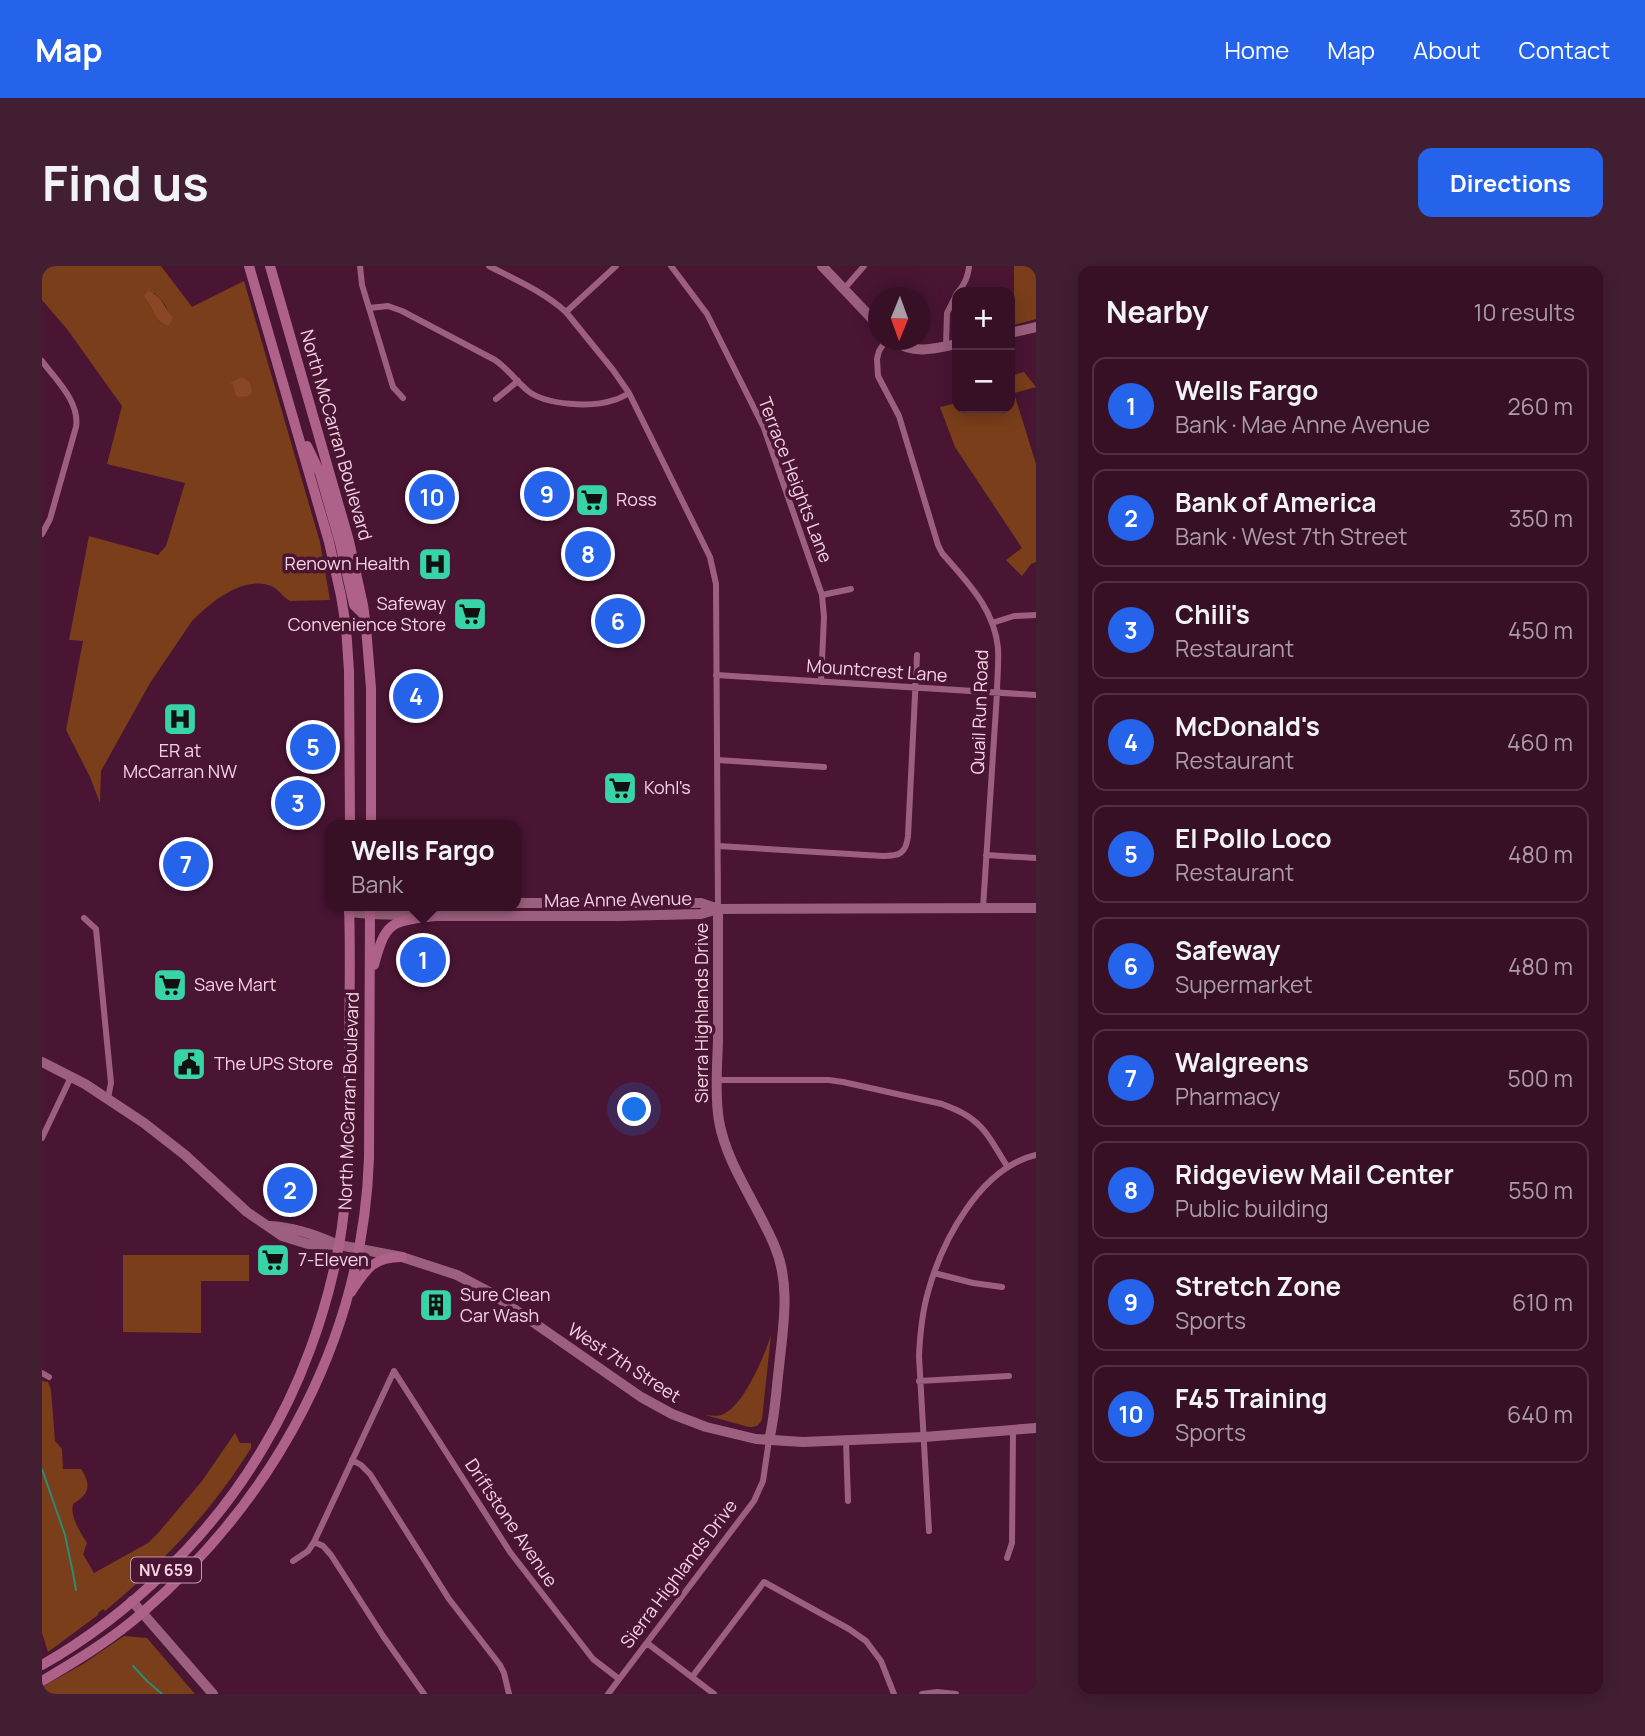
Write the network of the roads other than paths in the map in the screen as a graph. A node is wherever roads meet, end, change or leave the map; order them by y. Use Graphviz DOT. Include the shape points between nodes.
graph roads {
  1 [pos="249,266"];
  2 [pos="270,266"];
  3 [pos="360,266"];
  4 [pos="489,266"];
  5 [pos="617,266"];
  6 [pos="671,266"];
  7 [pos="822,266"];
  8 [pos="864,266"];
  9 [pos="969,267"];
  10 [pos="500,268"];
  11 [pos="962,287"];
  12 [pos="844,289"];
  13 [pos="952,304"];
  14 [pos="369,308"];
  15 [pos="566,312"];
  16 [pos="868,314"];
  17 [pos="1036,327"];
  18 [pos="1015,333"];
  19 [pos="952,345"];
  20 [pos="946,346"];
  21 [pos="880,350"];
  22 [pos="931,350"];
  23 [pos="42,361"];
  24 [pos="518,381"];
  25 [pos="629,393"];
  26 [pos="403,398"];
  27 [pos="496,399"];
  28 [pos="296,429"];
  29 [pos="42,534"];
  30 [pos="851,589"];
  31 [pos="822,595"];
  32 [pos="364,615"];
  33 [pos="1036,615"];
  34 [pos="992,623"];
  35 [pos="917,655"];
  36 [pos="716,675"];
  37 [pos="821,682"];
  38 [pos="915,688"];
  39 [pos="997,693"];
  40 [pos="1036,695"];
  41 [pos="717,760"];
  42 [pos="824,767"];
  43 [pos="350,820"];
  44 [pos="370,820"];
  45 [pos="718,846"];
  46 [pos="986,855"];
  47 [pos="1036,858"];
  48 [pos="521,903"];
  49 [pos="983,908"];
  50 [pos="1036,908"];
  51 [pos="718,909"];
  52 [pos="349,911"];
  53 [pos="370,911"];
  54 [pos="381,911"];
  55 [pos="435,916"];
  56 [pos="83,918"];
  57 [pos="370,982"];
  58 [pos="42,1062"];
  59 [pos="71,1077"];
  60 [pos="717,1080"];
  61 [pos="108,1098"];
  62 [pos="42,1138"];
  63 [pos="1036,1154"];
  64 [pos="1007,1167"];
  65 [pos="339,1245"];
  66 [pos="358,1248"];
  67 [pos="402,1257"];
  68 [pos="934,1273"];
  69 [pos="1002,1287"];
  70 [pos="348,1297"];
  71 [pos="1009,1376"];
  72 [pos="919,1381"];
  73 [pos="1036,1428"];
  74 [pos="1013,1431"];
  75 [pos="924,1437"];
  76 [pos="769,1440"];
  77 [pos="846,1441"];
  78 [pos="352,1460"];
  79 [pos="848,1501"];
  80 [pos="929,1531"];
  81 [pos="314,1542"];
  82 [pos="1007,1558"];
  83 [pos="293,1561"];
  84 [pos="132,1601"];
  85 [pos="143,1613"];
  86 [pos="647,1643"];
  87 [pos="42,1665"];
  88 [pos="692,1677"];
  89 [pos="619,1679"];
  90 [pos="42,1681"];
  91 [pos="213,1694"];
  92 [pos="424,1694"];
  93 [pos="509,1694"];
  94 [pos="608,1694"];
  95 [pos="714,1694"];
  96 [pos="894,1694"];
  97 [pos="922,1694"];
  98 [pos="956,1694"];
  1 -- 28 [label="main road, North McCarran Boulevard"];
  2 -- 32 [label="main road, North McCarran Boulevard" via="349,541"];
  3 -- 14 [label="street"];
  4 -- 10 [label="street, Sierra Highlands Drive"];
  5 -- 15 [label="street"];
  6 -- 31 [label="street, Terrace Heights Lane" via="707,314 764,428"];
  7 -- 12 [label="main road"];
  8 -- 12 [label="street"];
  9 -- 11 [label="street"];
  10 -- 15 [label="street, Sierra Highlands Drive"];
  12 -- 16 [label="main road"];
  13 -- 20 [label="street" via="947,313"];
  14 -- 24 [label="street" via="388,306 402,311 495,360"];
  14 -- 26 [label="street" via="393,387"];
  15 -- 25 [label="street, Sierra Highlands Drive"];
  17 -- 18 [label="main road"];
  19 -- 20 [label="main road"];
  20 -- 22 [label="main road"];
  21 -- 34 [label="street, Quail Run Road" via="878,376 899,416 938,545 981,600"];
  23 -- 29 [label="street" via="77,415"];
  24 -- 25 [label="street" via="536,396 556,403 613,401"];
  24 -- 27 [label="street"];
  25 -- 36 [label="street, Sierra Highlands Drive" via="710,556 716,584"];
  28 -- 32 [label="main road" via="320,473 354,605"];
  28 -- 43 [label="main road, North McCarran Boulevard" via="329,542 344,614"];
  30 -- 31 [label="street"];
  31 -- 37 [label="street, Terrace Heights Lane"];
  32 -- 44 [label="main road, North McCarran Boulevard" via="371,688"];
  33 -- 34 [label="street"];
  34 -- 39 [label="street, Quail Run Road"];
  35 -- 38 [label="street"];
  36 -- 37 [label="street, Mountcrest Lane"];
  36 -- 41 [label="street, Sierra Highlands Drive"];
  37 -- 38 [label="street, Mountcrest Lane"];
  38 -- 39 [label="street, Mountcrest Lane"];
  38 -- 45 [label="street" via="908,836 901,853 883,856"];
  39 -- 40 [label="street, Mountcrest Lane"];
  39 -- 46 [label="street, Quail Run Road"];
  41 -- 42 [label="street"];
  41 -- 45 [label="street, Sierra Highlands Drive"];
  45 -- 51 [label="street, Sierra Highlands Drive"];
  46 -- 47 [label="street"];
  46 -- 49 [label="street, Quail Run Road"];
  48 -- 51 [label="main road, Mae Anne Avenue" via="701,903"];
  49 -- 50 [label="main road, Mae Anne Avenue"];
  49 -- 51 [label="main road, Mae Anne Avenue"];
  51 -- 55 [label="main road, Mae Anne Avenue" via="701,914"];
  51 -- 60 [label="main road, Sierra Highlands Drive"];
  52 -- 65 [label="main road, North McCarran Boulevard / NV 659" via="348,1159"];
  53 -- 57 [label="main road, North McCarran Boulevard / NV 659"];
  54 -- 55 [label="main road, Mae Anne Avenue"];
  55 -- 57 [label="main road" via="402,921 387,930"];
  56 -- 61 [label="street" via="96,929 111,1083"];
  57 -- 66 [label="main road, North McCarran Boulevard / NV 659" via="368,1170"];
  58 -- 59 [label="main road, West 7th Street"];
  59 -- 61 [label="main road, West 7th Street"];
  59 -- 62 [label="street"];
  60 -- 64 [label="street" via="836,1081 942,1104 973,1119"];
  60 -- 76 [label="main road, Sierra Highlands Drive" via="719,1122 726,1145 776,1249 785,1286"];
  61 -- 65 [label="main road, West 7th Street" via="166,1140 247,1212 290,1239"];
  63 -- 64 [label="street"];
  64 -- 68 [label="street" via="963,1214"];
  65 -- 66 [label="main road, West 7th Street"];
  65 -- 84 [label="main road, North McCarran Boulevard / NV 659" via="314,1337 264,1448 201,1533"];
  66 -- 67 [label="main road, West 7th Street"];
  66 -- 70 [label="main road, North McCarran Boulevard / NV 659"];
  67 -- 70 [label="main road" via="371,1265"];
  67 -- 76 [label="main road, West 7th Street" via="479,1286 663,1410 722,1432"];
  68 -- 69 [label="street"];
  68 -- 72 [label="street" via="920,1335"];
  70 -- 85 [label="main road, North McCarran Boulevard / NV 659" via="320,1376 274,1463 216,1539"];
  71 -- 72 [label="street"];
  72 -- 75 [label="street"];
  73 -- 74 [label="main road, West 7th Street"];
  74 -- 75 [label="main road, West 7th Street"];
  74 -- 82 [label="street" via="1012,1543"];
  75 -- 77 [label="main road, West 7th Street"];
  75 -- 80 [label="street"];
  76 -- 77 [label="main road, West 7th Street"];
  76 -- 86 [label="street, Sierra Highlands Drive" via="763,1481 754,1501"];
  77 -- 79 [label="street"];
  78 -- 81 [label="street"];
  78 -- 89 [label="street, Driftstone Avenue" via="394,1371 510,1552 593,1659"];
  78 -- 93 [label="street" via="370,1474 449,1599 500,1665"];
  81 -- 83 [label="street"];
  81 -- 92 [label="street" via="331,1555"];
  84 -- 85 [label="main road"];
  84 -- 87 [label="main road, North McCarran Boulevard / NV 659"];
  85 -- 90 [label="main road, North McCarran Boulevard / NV 659"];
  85 -- 91 [label="main road"];
  86 -- 88 [label="street"];
  86 -- 89 [label="street, Sierra Highlands Drive"];
  88 -- 95 [label="street"];
  88 -- 96 [label="street" via="764,1582 856,1633 881,1661"];
  89 -- 94 [label="street, Sierra Highlands Drive"];
  97 -- 98 [label="street"];
}
